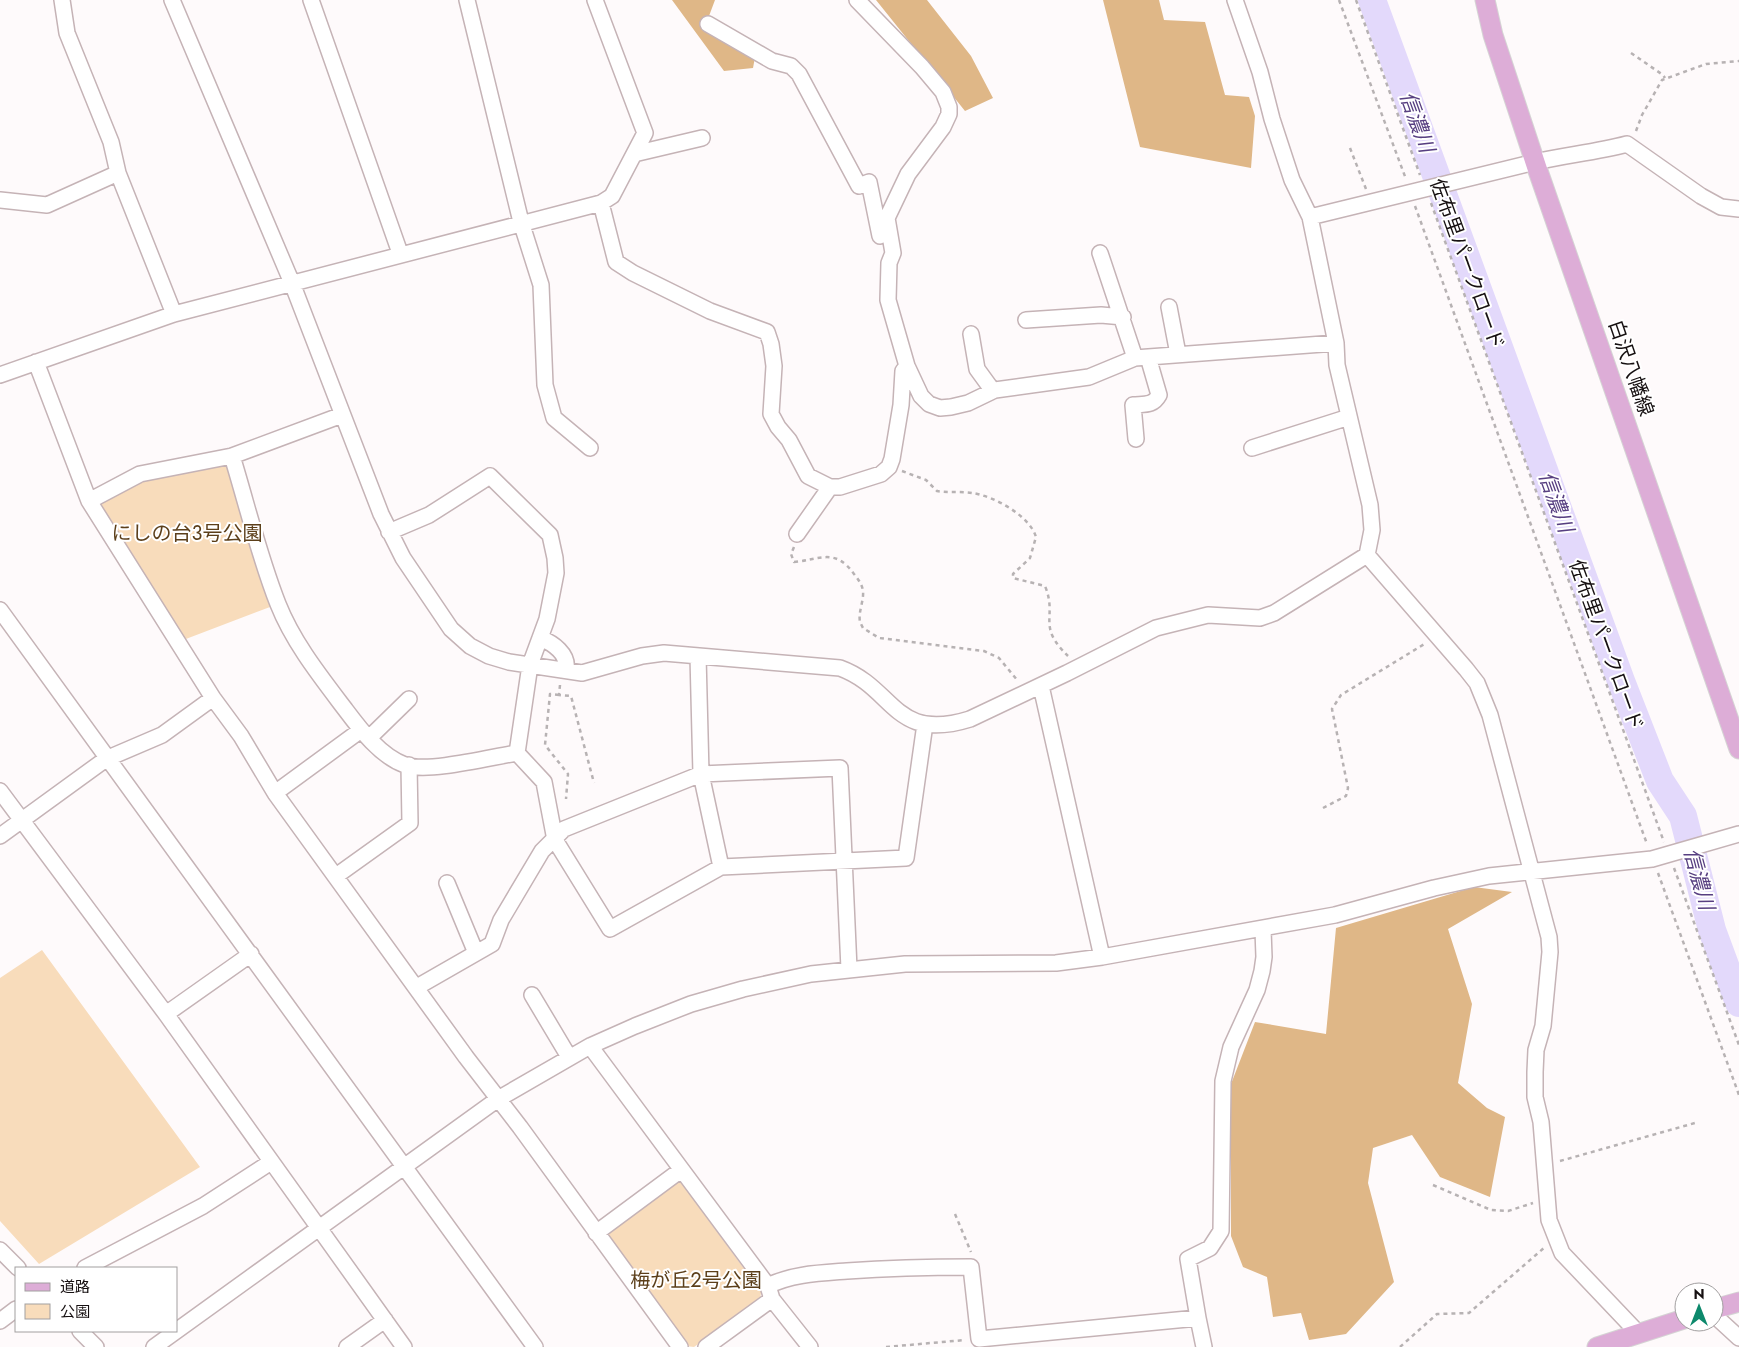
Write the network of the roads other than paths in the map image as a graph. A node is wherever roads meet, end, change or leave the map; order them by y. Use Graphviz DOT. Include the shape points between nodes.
graph roads {
  1 [pos="62,0"];
  2 [pos="172,0"];
  3 [pos="311,0"];
  4 [pos="467,0"];
  5 [pos="595,0"];
  6 [pos="857,0"];
  7 [pos="1235,0"];
  8 [pos="1486,0"];
  9 [pos="708,24"];
  10 [pos="702,138"];
  11 [pos="634,154"];
  12 [pos="1535,162"];
  13 [pos="118,173"];
  14 [pos="0,200"];
  15 [pos="601,203"];
  16 [pos="1739,209"];
  17 [pos="1310,217"];
  18 [pos="521,222"];
  19 [pos="400,253"];
  20 [pos="1100,253"];
  21 [pos="889,263"];
  22 [pos="292,283"];
  23 [pos="1169,306"];
  24 [pos="174,314"];
  25 [pos="1122,317"];
  26 [pos="1026,320"];
  27 [pos="971,334"];
  28 [pos="1336,343"];
  29 [pos="1178,354"];
  30 [pos="1142,358"];
  31 [pos="36,362"];
  32 [pos="907,366"];
  33 [pos="0,376"];
  34 [pos="993,391"];
  35 [pos="342,415"];
  36 [pos="1349,417"];
  37 [pos="1136,439"];
  38 [pos="590,448"];
  39 [pos="1252,448"];
  40 [pos="232,456"];
  41 [pos="830,487"];
  42 [pos="89,501"];
  43 [pos="389,532"];
  44 [pos="797,534"];
  45 [pos="1367,556"];
  46 [pos="0,610"];
  47 [pos="540,638"];
  48 [pos="698,656"];
  49 [pos="530,665"];
  50 [pos="564,669"];
  51 [pos="1041,686"];
  52 [pos="213,698"];
  53 [pos="409,699"];
  54 [pos="925,724"];
  55 [pos="365,734"];
  56 [pos="1739,748"];
  57 [pos="517,753"];
  58 [pos="106,759"];
  59 [pos="409,765"];
  60 [pos="701,774"];
  61 [pos="0,791"];
  62 [pos="275,793"];
  63 [pos="22,820"];
  64 [pos="1739,834"];
  65 [pos="0,836"];
  66 [pos="554,837"];
  67 [pos="845,861"];
  68 [pos="721,867"];
  69 [pos="1530,871"];
  70 [pos="336,876"];
  71 [pos="447,883"];
  72 [pos="1263,930"];
  73 [pos="476,953"];
  74 [pos="251,954"];
  75 [pos="1102,957"];
  76 [pos="849,969"];
  77 [pos="417,987"];
  78 [pos="532,995"];
  79 [pos="166,1014"];
  80 [pos="590,1046"];
  81 [pos="569,1057"];
  82 [pos="498,1099"];
  83 [pos="271,1162"];
  84 [pos="404,1166"];
  85 [pos="681,1170"];
  86 [pos="319,1228"];
  87 [pos="596,1233"];
  88 [pos="0,1250"];
  89 [pos="17,1267"];
  90 [pos="87,1267"];
  91 [pos="770,1292"];
  92 [pos="1739,1302"];
  93 [pos="1724,1307"];
  94 [pos="15,1310"];
  95 [pos="1198,1318"];
  96 [pos="385,1320"];
  97 [pos="0,1321"];
  98 [pos="1674,1322"];
  99 [pos="1724,1324"];
  100 [pos="178,1330"];
  101 [pos="81,1332"];
  102 [pos="175,1332"];
  103 [pos="1639,1334"];
  104 [pos="1739,1338"];
  105 [pos="96,1347"];
  106 [pos="154,1347"];
  107 [pos="347,1347"];
  108 [pos="404,1347"];
  109 [pos="535,1347"];
  110 [pos="680,1347"];
  111 [pos="706,1347"];
  112 [pos="810,1347"];
  113 [pos="1204,1347"];
  114 [pos="1596,1347"];
  1 -- 13 [label="street" via="67,33 111,142"];
  2 -- 22 [label="street"];
  3 -- 19 [label="street"];
  4 -- 18 [label="street"];
  5 -- 11 [label="street" via="644,133"];
  6 -- 21 [label="street" via="922,66 943,92 950,107 943,127 908,174 890,210 887,218 893,253"];
  7 -- 17 [label="street" via="1292,180"];
  8 -- 12 [label="main road, 白沢八幡線" via="1493,35"];
  9 -- 21 [label="street" via="772,62 791,66 799,74 859,186 869,182 885,258"];
  10 -- 11 [label="street"];
  11 -- 15 [label="street" via="612,196"];
  12 -- 16 [label="street" via="1627,144 1701,196 1721,207"];
  12 -- 17 [label="street"];
  12 -- 56 [label="main road, 白沢八幡線"];
  13 -- 14 [label="street" via="47,205"];
  13 -- 24 [label="street"];
  15 -- 18 [label="street"];
  15 -- 41 [label="street" via="616,262 710,311 766,332 774,366 771,414 808,476"];
  17 -- 28 [label="street"];
  18 -- 19 [label="street"];
  18 -- 38 [label="street" via="540,285 545,385 554,418"];
  19 -- 22 [label="street"];
  20 -- 25 [label="street"];
  21 -- 32 [label="street" via="888,300"];
  22 -- 24 [label="street"];
  22 -- 35 [label="street"];
  23 -- 29 [label="street"];
  24 -- 31 [label="street"];
  25 -- 26 [label="street" via="1100,315"];
  25 -- 30 [label="street"];
  27 -- 34 [label="street" via="977,369"];
  28 -- 29 [label="street"];
  28 -- 36 [label="street" via="1337,365"];
  29 -- 30 [label="street"];
  30 -- 34 [label="street" via="1089,377"];
  30 -- 37 [label="street" via="1159,394 1150,404 1133,406"];
  31 -- 33 [label="street"];
  31 -- 42 [label="street"];
  32 -- 34 [label="street" via="921,396 940,408 968,403"];
  32 -- 41 [label="street" via="903,371 901,406 889,467 881,474"];
  35 -- 40 [label="street"];
  35 -- 43 [label="street"];
  36 -- 39 [label="street"];
  36 -- 45 [label="street" via="1370,505 1372,530"];
  40 -- 42 [label="street" via="140,474"];
  40 -- 55 [label="street" via="278,604 292,634"];
  41 -- 44 [label="street"];
  42 -- 52 [label="street"];
  43 -- 47 [label="street" via="429,515 490,476 550,535 556,573"];
  43 -- 49 [label="street" via="451,629 470,646 490,656"];
  45 -- 51 [label="street" via="1274,613 1260,618 1208,615 1188,619 1142,634"];
  45 -- 69 [label="street" via="1477,683 1490,715"];
  46 -- 58 [label="street"];
  47 -- 49 [label="street"];
  47 -- 50 [label="street" via="563,656 567,664"];
  48 -- 50 [label="street" via="657,654 582,673"];
  48 -- 54 [label="street" via="840,668 857,674 892,709 907,719"];
  48 -- 60 [label="street"];
  49 -- 50 [label="street"];
  49 -- 57 [label="street"];
  51 -- 54 [label="street" via="970,720"];
  51 -- 75 [label="street"];
  52 -- 58 [label="street" via="162,735"];
  52 -- 62 [label="street" via="241,736"];
  53 -- 55 [label="street"];
  54 -- 67 [label="street" via="906,858"];
  55 -- 59 [label="street" via="382,751"];
  55 -- 62 [label="street"];
  57 -- 59 [label="street" via="434,766"];
  57 -- 66 [label="street" via="544,782"];
  58 -- 63 [label="street"];
  58 -- 74 [label="street"];
  59 -- 70 [label="street" via="410,823"];
  60 -- 66 [label="street" via="564,828"];
  60 -- 67 [label="street" via="840,768"];
  60 -- 68 [label="street"];
  61 -- 63 [label="street"];
  62 -- 70 [label="street"];
  63 -- 65 [label="street"];
  63 -- 79 [label="street"];
  64 -- 69 [label="street" via="1652,859"];
  66 -- 68 [label="street" via="610,929"];
  66 -- 73 [label="street" via="542,851 501,920 492,944"];
  67 -- 68 [label="street"];
  67 -- 76 [label="street"];
  69 -- 72 [label="street" via="1434,888 1335,916"];
  69 -- 103 [label="street" via="1549,937 1550,952 1535,1072 1549,1220 1562,1253"];
  70 -- 77 [label="street"];
  71 -- 73 [label="street"];
  72 -- 75 [label="street"];
  72 -- 95 [label="street" via="1264,957 1257,990 1231,1047 1223,1081 1221,1231 1210,1248 1188,1259"];
  73 -- 77 [label="street"];
  74 -- 79 [label="street"];
  74 -- 84 [label="street"];
  75 -- 76 [label="street" via="1056,963 906,964"];
  76 -- 80 [label="street" via="811,974 700,1002"];
  77 -- 82 [label="street"];
  78 -- 81 [label="street"];
  79 -- 83 [label="street"];
  80 -- 81 [label="street"];
  80 -- 85 [label="street"];
  81 -- 82 [label="street"];
  82 -- 84 [label="street"];
  82 -- 87 [label="street"];
  83 -- 86 [label="street"];
  83 -- 90 [label="street" via="203,1206"];
  84 -- 86 [label="street"];
  84 -- 109 [label="street"];
  85 -- 87 [label="street"];
  85 -- 91 [label="street"];
  86 -- 96 [label="street"];
  86 -- 100 [label="street"];
  87 -- 110 [label="street"];
  88 -- 89 [label="street"];
  91 -- 95 [label="street" via="780,1280 826,1273 971,1267 978,1339"];
  91 -- 111 [label="street"];
  91 -- 112 [label="street"];
  92 -- 93 [label="main road"];
  94 -- 97 [label="street"];
  95 -- 113 [label="street"];
  96 -- 107 [label="street"];
  96 -- 108 [label="street"];
  98 -- 103 [label="main road"];
  99 -- 104 [label="street"];
  101 -- 105 [label="street"];
  102 -- 106 [label="street"];
  103 -- 114 [label="main road"];
}
